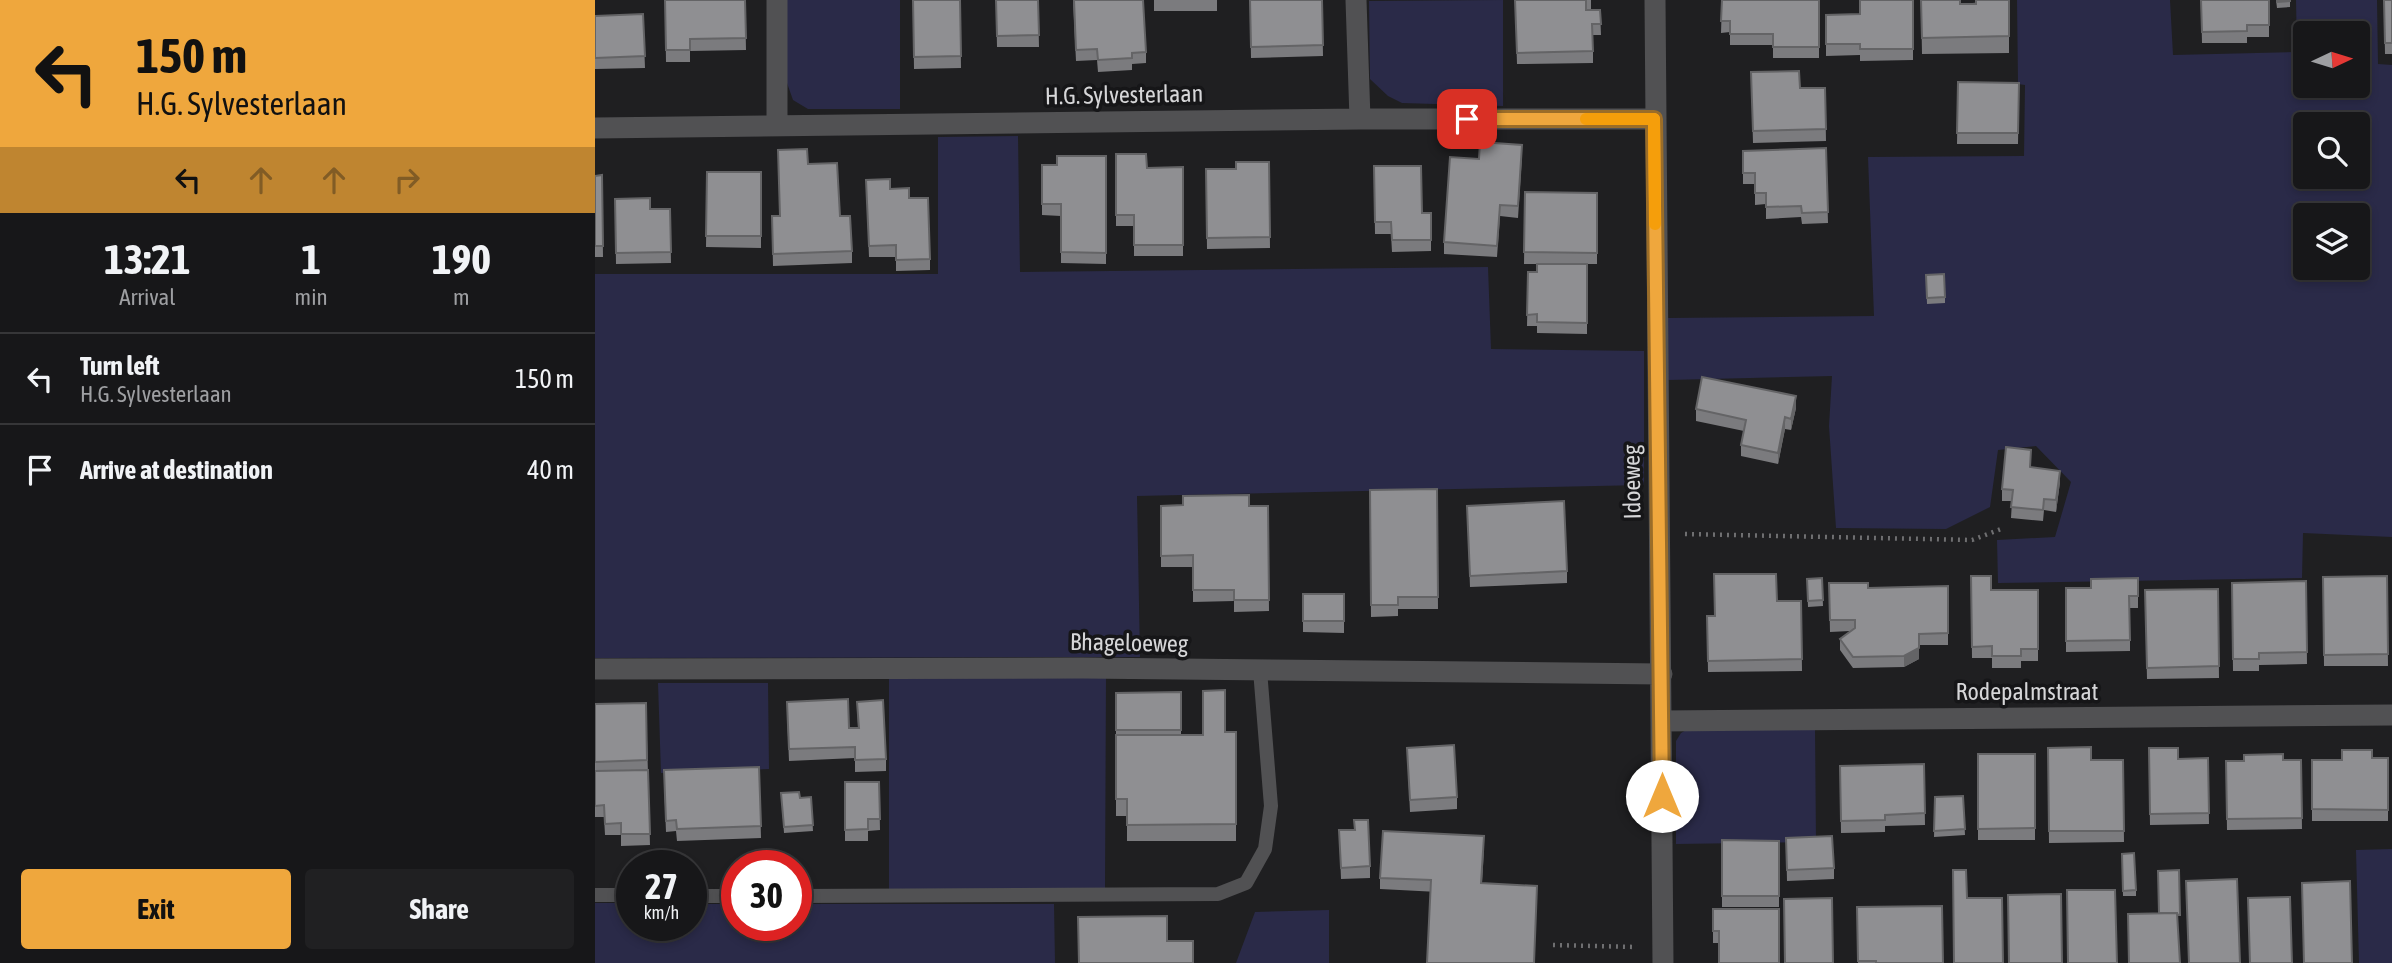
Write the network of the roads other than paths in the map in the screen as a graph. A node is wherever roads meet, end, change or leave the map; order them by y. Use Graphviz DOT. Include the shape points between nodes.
graph roads {
  1 [pos="777,0"];
  2 [pos="1356,0"];
  3 [pos="1655,0"];
  4 [pos="1360,119"];
  5 [pos="1654,119"];
  6 [pos="777,126"];
  7 [pos="595,128"];
  8 [pos="595,669"];
  9 [pos="1260,670"];
  10 [pos="1662,674"];
  11 [pos="2392,715"];
  12 [pos="1662,721"];
  13 [pos="595,895"];
  14 [pos="616,895"];
  15 [pos="812,896"];
  16 [pos="1663,955"];
  1 -- 6 [label="street"];
  2 -- 4 [label="street"];
  3 -- 5 [label="street, Idoeweg"];
  4 -- 5 [label="street, H.G. Sylvesterlaan"];
  4 -- 6 [label="street, H.G. Sylvesterlaan"];
  5 -- 10 [label="street, Idoeweg"];
  6 -- 7 [label="street, H.G. Sylvesterlaan"];
  8 -- 9 [label="street, Bhageloeweg"];
  9 -- 10 [label="street, Bhageloeweg"];
  9 -- 15 [label="lane" via="1271,806 1265,849 1246,883 1219,894"];
  10 -- 12 [label="street, Idoeweg"];
  11 -- 12 [label="street, Rodepalmstraat"];
  12 -- 16 [label="street, Idoeweg"];
  13 -- 14 [label="lane"];
}
